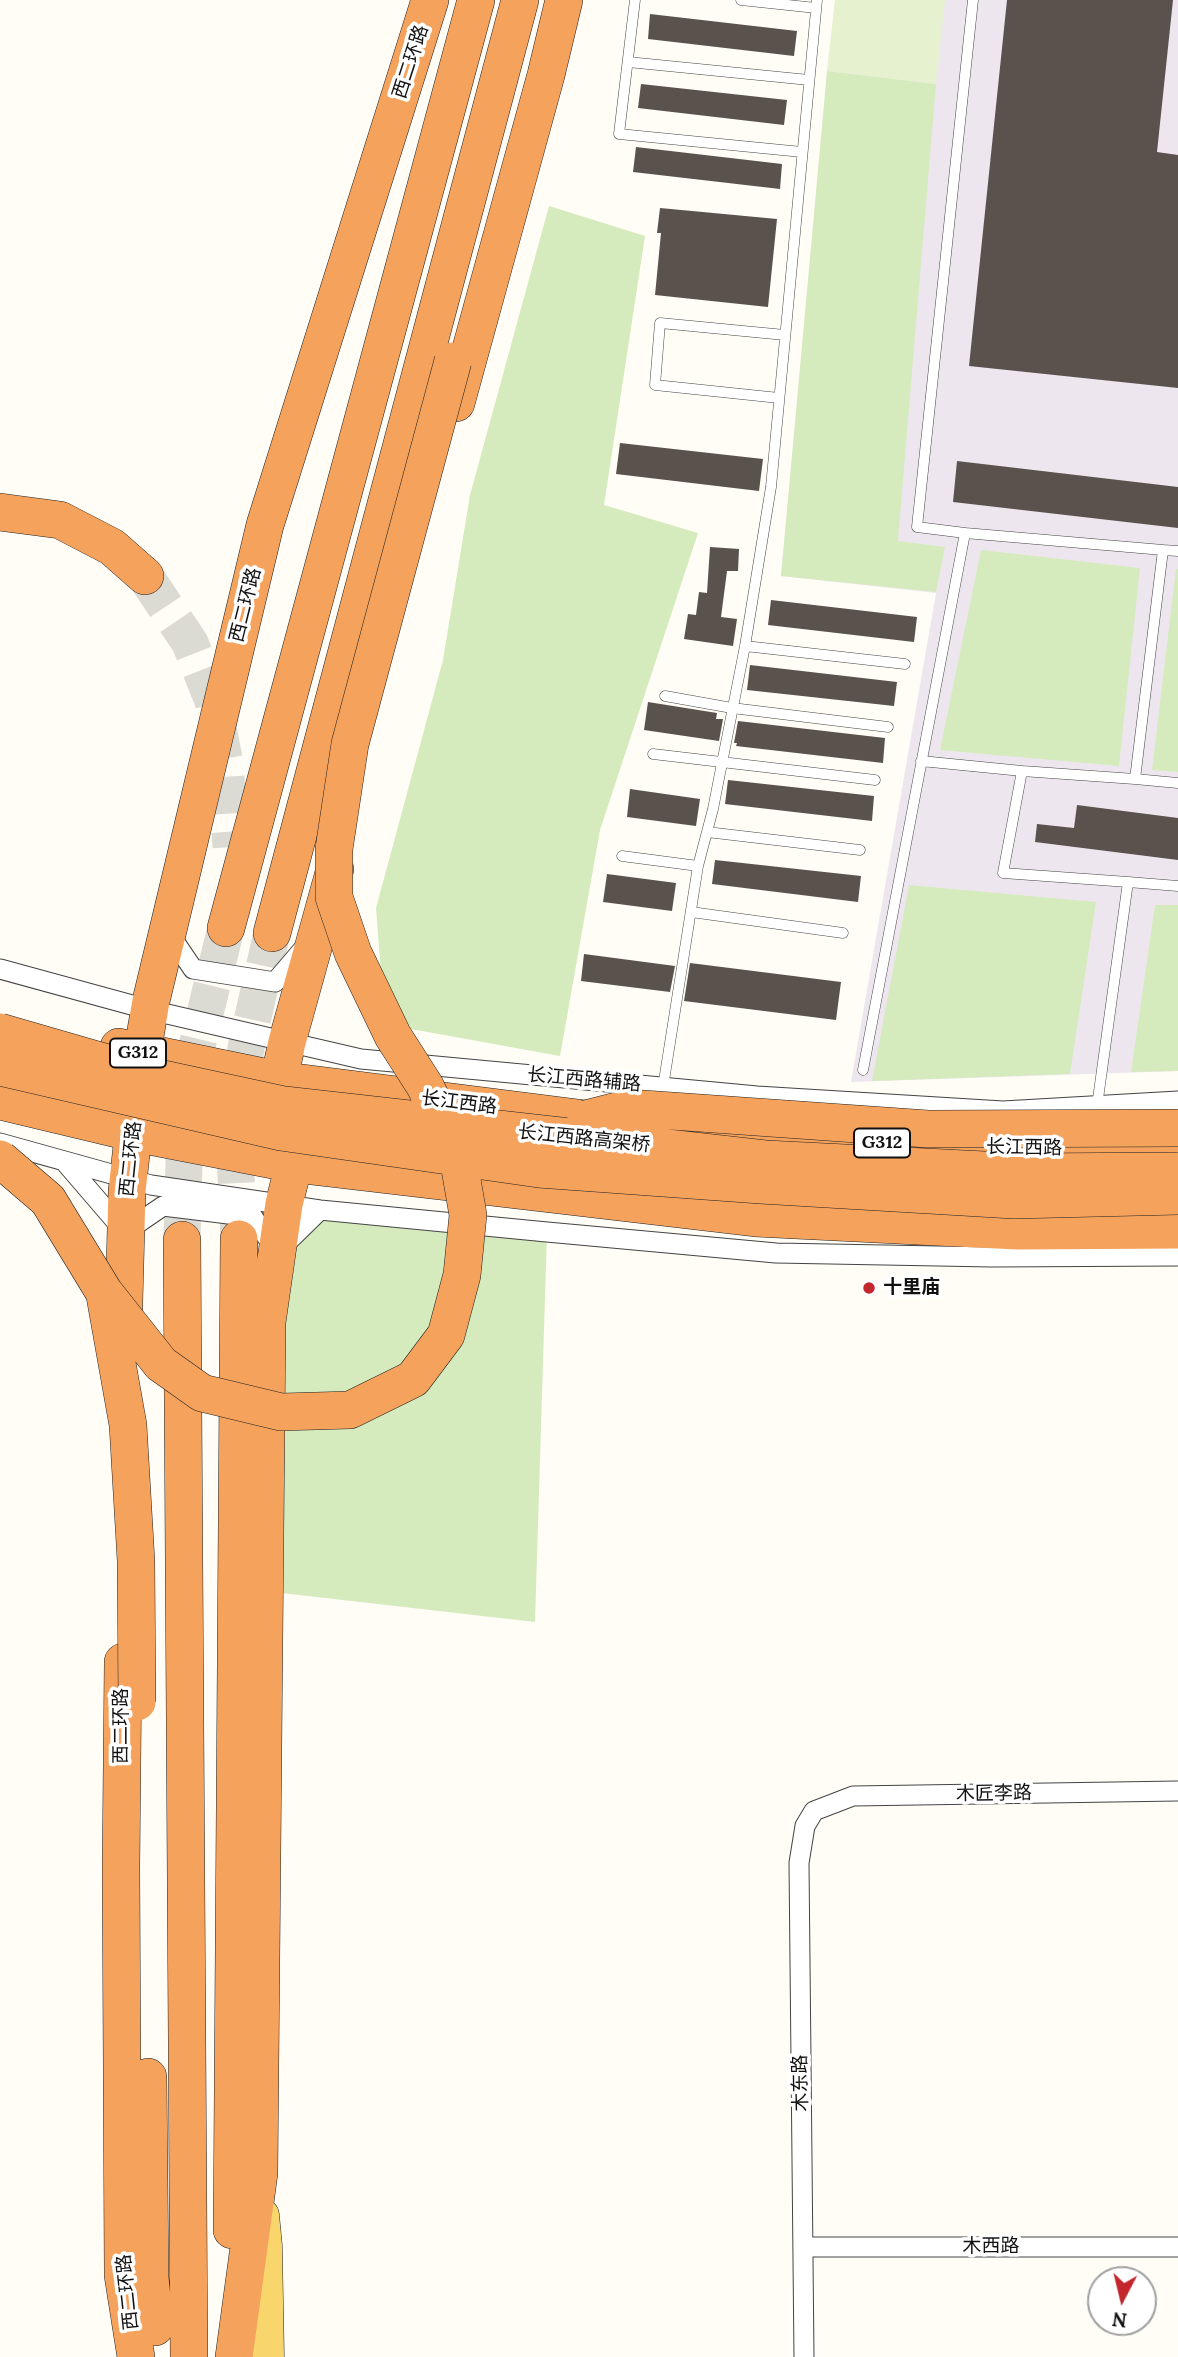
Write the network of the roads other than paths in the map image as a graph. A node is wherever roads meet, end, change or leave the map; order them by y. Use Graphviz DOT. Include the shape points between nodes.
graph roads {
  1 [pos="430,0"];
  2 [pos="476,0"];
  3 [pos="520,0"];
  4 [pos="549,0"];
  5 [pos="564,0"];
  6 [pos="635,0"];
  7 [pos="741,0"];
  8 [pos="973,0"];
  9 [pos="816,4"];
  10 [pos="628,62"];
  11 [pos="809,80"];
  12 [pos="802,152"];
  13 [pos="785,335"];
  14 [pos="779,398"];
  15 [pos="0,512"];
  16 [pos="965,533"];
  17 [pos="1163,550"];
  18 [pos="1178,551"];
  19 [pos="145,576"];
  20 [pos="745,646"];
  21 [pos="905,664"];
  22 [pos="665,696"];
  23 [pos="732,708"];
  24 [pos="888,727"];
  25 [pos="653,754"];
  26 [pos="922,761"];
  27 [pos="722,762"];
  28 [pos="1022,771"];
  29 [pos="1135,779"];
  30 [pos="875,780"];
  31 [pos="1178,783"];
  32 [pos="707,832"];
  33 [pos="230,847"];
  34 [pos="860,850"];
  35 [pos="622,856"];
  36 [pos="698,866"];
  37 [pos="1128,883"];
  38 [pos="1178,886"];
  39 [pos="691,912"];
  40 [pos="167,932"];
  41 [pos="272,933"];
  42 [pos="317,933"];
  43 [pos="843,933"];
  44 [pos="0,969"];
  45 [pos="150,1010"];
  46 [pos="0,1013"];
  47 [pos="0,1032"];
  48 [pos="287,1042"];
  49 [pos="142,1054"];
  50 [pos="0,1066"];
  51 [pos="863,1070"];
  52 [pos="279,1080"];
  53 [pos="663,1087"];
  54 [pos="0,1101"];
  55 [pos="1178,1101"];
  56 [pos="1097,1106"];
  57 [pos="586,1119"];
  58 [pos="1178,1128"];
  59 [pos="134,1133"];
  60 [pos="0,1143"];
  61 [pos="1178,1147"];
  62 [pos="0,1159"];
  63 [pos="64,1161"];
  64 [pos="294,1164"];
  65 [pos="1178,1171"];
  66 [pos="128,1179"];
  67 [pos="1178,1196"];
  68 [pos="597,1199"];
  69 [pos="285,1204"];
  70 [pos="320,1210"];
  71 [pos="1178,1230"];
  72 [pos="125,1232"];
  73 [pos="239,1239"];
  74 [pos="182,1240"];
  75 [pos="1178,1245"];
  76 [pos="277,1252"];
  77 [pos="1178,1256"];
  78 [pos="104,1292"];
  79 [pos="1178,1791"];
  80 [pos="814,1811"];
  81 [pos="259,2173"];
  82 [pos="1178,2246"];
  83 [pos="803,2247"];
  84 [pos="135,2357"];
  85 [pos="158,2357"];
  86 [pos="189,2357"];
  87 [pos="232,2357"];
  88 [pos="268,2357"];
  89 [pos="804,2357"];
  1 -- 40 [label="highway, 西二环路" via="265,525"];
  2 -- 33 [label="highway" via="229,914"];
  3 -- 41 [label="highway"];
  4 -- 78 [label="highway, bridge" via="540,51 350,744 334,849 334,897 353,953 457,1151 468,1215 462,1275 446,1335 413,1378 350,1410 281,1412 202,1393 161,1364"];
  5 -- 42 [label="highway"];
  6 -- 10 [label="lane"];
  7 -- 9 [label="lane"];
  8 -- 16 [label="lane" via="917,527"];
  9 -- 11 [label="lane"];
  10 -- 11 [label="lane"];
  10 -- 12 [label="lane" via="620,134"];
  11 -- 12 [label="lane"];
  12 -- 13 [label="lane"];
  13 -- 14 [label="lane"];
  13 -- 14 [label="lane" via="660,323 655,385"];
  14 -- 20 [label="lane" via="771,487"];
  15 -- 19 [label="highway" via="60,520 112,547"];
  16 -- 17 [label="lane"];
  16 -- 26 [label="lane"];
  17 -- 18 [label="lane"];
  17 -- 29 [label="lane"];
  20 -- 21 [label="lane"];
  20 -- 23 [label="lane"];
  22 -- 23 [label="lane"];
  23 -- 24 [label="lane"];
  23 -- 27 [label="lane"];
  25 -- 27 [label="lane"];
  26 -- 28 [label="lane"];
  26 -- 51 [label="lane"];
  27 -- 30 [label="lane"];
  27 -- 32 [label="lane"];
  28 -- 29 [label="lane"];
  28 -- 37 [label="lane" via="1003,873"];
  29 -- 31 [label="lane"];
  32 -- 34 [label="lane"];
  32 -- 36 [label="lane"];
  35 -- 36 [label="lane"];
  36 -- 39 [label="lane"];
  37 -- 38 [label="lane"];
  37 -- 56 [label="lane"];
  39 -- 43 [label="lane"];
  39 -- 53 [label="lane"];
  40 -- 42 [label="street" via="192,968 275,982"];
  40 -- 45 [label="highway, 西二环路"];
  42 -- 48 [label="highway"];
  44 -- 45 [label="street, 长江西路辅路"];
  45 -- 48 [label="street, 长江西路辅路"];
  45 -- 49 [label="highway, 西二环路"];
  46 -- 49 [label="highway, 长江西路 / G312"];
  47 -- 65 [label="highway, 长江西路高架桥, bridge" via="159,1078 284,1105 765,1159 1024,1172"];
  48 -- 52 [label="highway"];
  48 -- 53 [label="street, 长江西路辅路" via="361,1059"];
  49 -- 52 [label="highway, 长江西路 / G312"];
  49 -- 59 [label="highway, 西二环路"];
  50 -- 67 [label="highway, 长江西路高架桥, bridge" via="281,1132 539,1169 1014,1200"];
  52 -- 57 [label="highway, 长江西路 / G312"];
  52 -- 64 [label="highway"];
  53 -- 56 [label="street, 长江西路辅路" via="1003,1111"];
  54 -- 59 [label="highway"];
  55 -- 56 [label="street, 长江西路辅路"];
  57 -- 58 [label="highway, bridge" via="629,1108 928,1129"];
  57 -- 61 [label="highway, 长江西路 / G312" via="759,1138 1034,1149"];
  59 -- 64 [label="highway"];
  59 -- 66 [label="highway, 西二环路"];
  60 -- 63 [label="street"];
  62 -- 78 [label="highway, bridge" via="48,1200"];
  63 -- 66 [label="street"];
  63 -- 72 [label="street"];
  64 -- 68 [label="highway"];
  64 -- 69 [label="highway"];
  66 -- 69 [label="street"];
  66 -- 72 [label="highway, 西二环路"];
  68 -- 71 [label="highway" via="755,1218 1018,1231"];
  68 -- 75 [label="highway" via="766,1234 994,1246"];
  69 -- 70 [label="street"];
  69 -- 76 [label="highway"];
  70 -- 76 [label="street"];
  70 -- 77 [label="street" via="776,1254"];
  72 -- 76 [label="street" via="163,1206 253,1217"];
  72 -- 84 [label="highway, 西二环路" via="120,1454 123,2262"];
  73 -- 87 [label="highway"];
  74 -- 86 [label="highway"];
  76 -- 81 [label="highway" via="267,1322"];
  78 -- 85 [label="highway, bridge" via="128,1424 136,1561 149,2277"];
  79 -- 80 [label="street, 木匠李路" via="853,1796"];
  80 -- 83 [label="street, 木东路" via="805,1826 799,1863"];
  81 -- 87 [label="highway"];
  81 -- 88 [label="main road"];
  82 -- 83 [label="street, 木西路"];
  83 -- 89 [label="street, 木东路"];
}
